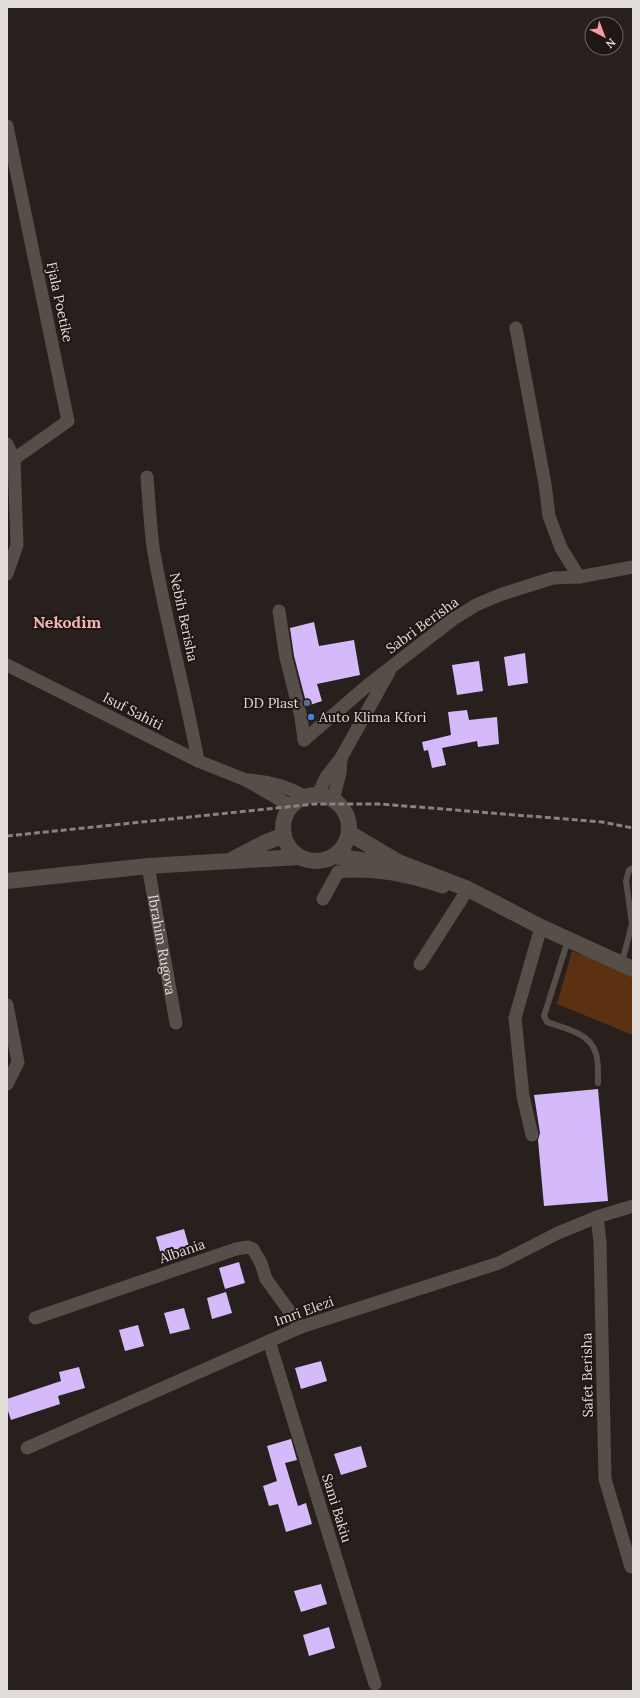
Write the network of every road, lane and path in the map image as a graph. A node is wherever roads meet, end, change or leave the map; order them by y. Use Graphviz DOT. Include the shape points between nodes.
graph roads {
  1 [pos="7,126"];
  2 [pos="516,328"];
  3 [pos="7,444"];
  4 [pos="14,459"];
  5 [pos="147,478"];
  6 [pos="633,567"];
  7 [pos="7,574"];
  8 [pos="578,577"];
  9 [pos="279,611"];
  10 [pos="7,665"];
  11 [pos="391,667"];
  12 [pos="341,758"];
  13 [pos="198,761"];
  14 [pos="246,780"];
  15 [pos="312,796"];
  16 [pos="333,800"];
  17 [pos="291,806"];
  18 [pos="349,833"];
  19 [pos="284,835"];
  20 [pos="300,856"];
  21 [pos="334,856"];
  22 [pos="230,860"];
  23 [pos="398,862"];
  24 [pos="148,866"];
  25 [pos="633,868"];
  26 [pos="7,881"];
  27 [pos="466,892"];
  28 [pos="323,899"];
  29 [pos="633,924"];
  30 [pos="541,927"];
  31 [pos="568,940"];
  32 [pos="420,964"];
  33 [pos="627,966"];
  34 [pos="7,1005"];
  35 [pos="176,1023"];
  36 [pos="598,1082"];
  37 [pos="7,1084"];
  38 [pos="532,1135"];
  39 [pos="633,1206"];
  40 [pos="597,1217"];
  41 [pos="35,1318"];
  42 [pos="301,1327"];
  43 [pos="269,1341"];
  44 [pos="26,1448"];
  45 [pos="631,1567"];
  46 [pos="375,1684"];
  1 -- 4 [label="street, Fjala Poetike" via="68,421"];
  2 -- 8 [label="street" via="546,484 549,516 561,548"];
  3 -- 4 [label="street"];
  4 -- 7 [label="street" via="17,545"];
  5 -- 13 [label="street, Nebih Berisha" via="153,545"];
  6 -- 8 [label="street, Sabri Berisha"];
  8 -- 11 [label="street, Sabri Berisha" via="554,578 476,605 452,620"];
  9 -- 11 [label="street, Sabri Berisha" via="286,658 301,717 304,740"];
  10 -- 13 [label="street, Isuf Sahiti"];
  11 -- 12 [label="street, Sabri Berisha"];
  12 -- 15 [label="street, Sabri Berisha"];
  12 -- 16 [label="street, Sabri Berisha" via="340,774"];
  13 -- 14 [label="street, Isuf Sahiti"];
  14 -- 15 [label="street, Isuf Sahiti" via="265,781"];
  14 -- 17 [label="street, Isuf Sahiti"];
  15 -- 16 [label="street"];
  15 -- 17 [label="street"];
  16 -- 18 [label="street" via="346,814"];
  17 -- 19 [label="street" via="283,825"];
  18 -- 21 [label="street" via="341,850"];
  18 -- 23 [label="street"];
  19 -- 20 [label="street" via="287,844"];
  19 -- 22 [label="street"];
  20 -- 21 [label="street" via="317,861"];
  20 -- 22 [label="street"];
  21 -- 23 [label="street" via="375,862"];
  22 -- 24 [label="street"];
  23 -- 27 [label="street"];
  24 -- 26 [label="street"];
  24 -- 35 [label="street, Ibrahim Rugova"];
  25 -- 29 [label="lane" via="629,870 626,881"];
  27 -- 28 [label="street" via="398,874 353,870 338,872"];
  27 -- 30 [label="street"];
  27 -- 32 [label="street"];
  29 -- 33 [label="lane"];
  30 -- 31 [label="street"];
  30 -- 38 [label="street" via="514,1018"];
  31 -- 33 [label="street"];
  31 -- 36 [label="lane" via="544,1016 547,1022 562,1026 587,1040 595,1051"];
  34 -- 37 [label="street" via="18,1062"];
  39 -- 40 [label="street"];
  40 -- 42 [label="street, Imri Elezi" via="558,1233 499,1263"];
  40 -- 45 [label="street, Safet Berisha" via="600,1242 605,1479"];
  41 -- 42 [label="street, Albania" via="248,1247 253,1249 266,1279"];
  42 -- 43 [label="street, Imri Elezi"];
  43 -- 44 [label="street, Imri Elezi"];
  43 -- 46 [label="street, Sami Bakiu"];
}
